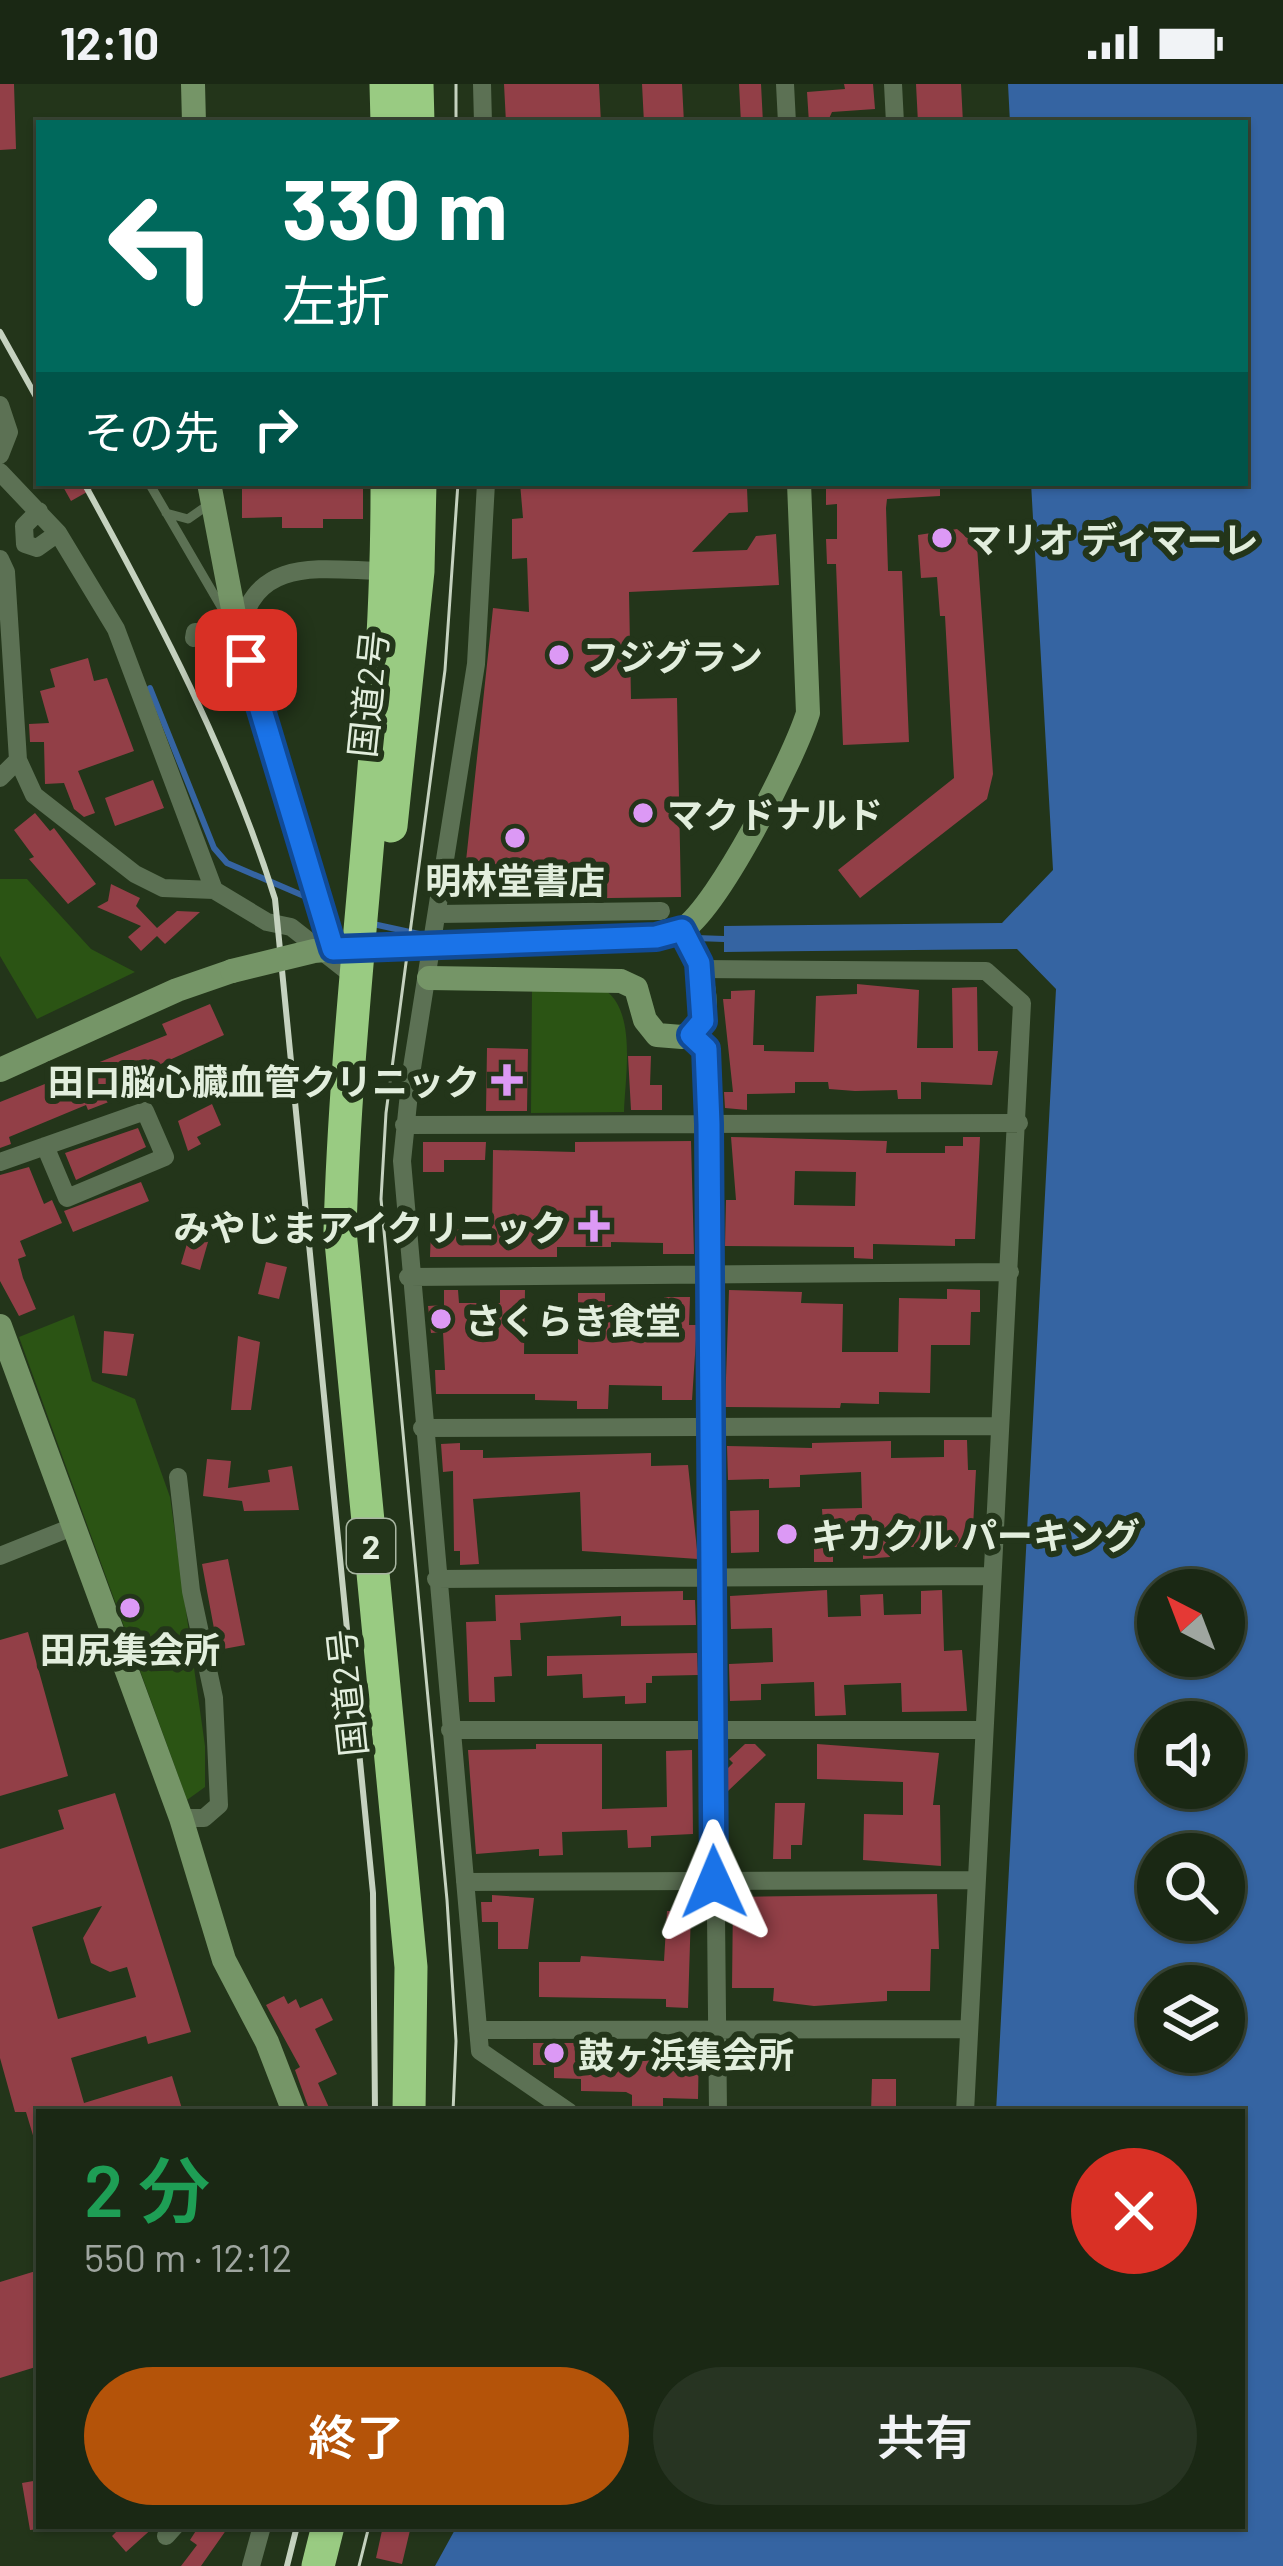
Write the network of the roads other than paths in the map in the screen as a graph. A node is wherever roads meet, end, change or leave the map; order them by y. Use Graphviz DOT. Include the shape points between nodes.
graph roads {
  1 [pos="193,84"];
  2 [pos="386,84"];
  3 [pos="417,84"];
  4 [pos="482,84"];
  5 [pos="784,84"];
  6 [pos="893,84"];
  7 [pos="194,120"];
  8 [pos="386,120"];
  9 [pos="418,120"];
  10 [pos="483,120"];
  11 [pos="787,120"];
  12 [pos="895,120"];
  13 [pos="0,405"];
  14 [pos="0,455"];
  15 [pos="0,472"];
  16 [pos="151,486"];
  17 [pos="387,486"];
  18 [pos="420,486"];
  19 [pos="486,486"];
  20 [pos="799,486"];
  21 [pos="17,487"];
  22 [pos="210,491"];
  23 [pos="0,503"];
  24 [pos="39,511"];
  25 [pos="166,513"];
  26 [pos="58,533"];
  27 [pos="0,560"];
  28 [pos="388,571"];
  29 [pos="238,635"];
  30 [pos="18,760"];
  31 [pos="0,778"];
  32 [pos="214,890"];
  33 [pos="661,911"];
  34 [pos="438,914"];
  35 [pos="694,942"];
  36 [pos="333,949"];
  37 [pos="429,978"];
  38 [pos="360,981"];
  39 [pos="691,1035"];
  40 [pos="0,1070"];
  41 [pos="1019,1123"];
  42 [pos="709,1124"];
  43 [pos="404,1125"];
  44 [pos="45,1146"];
  45 [pos="0,1162"];
  46 [pos="711,1272"];
  47 [pos="1010,1272"];
  48 [pos="408,1277"];
  49 [pos="0,1326"];
  50 [pos="1000,1426"];
  51 [pos="422,1428"];
  52 [pos="714,1428"];
  53 [pos="178,1477"];
  54 [pos="75,1526"];
  55 [pos="0,1556"];
  56 [pos="992,1576"];
  57 [pos="714,1578"];
  58 [pos="436,1579"];
  59 [pos="450,1730"];
  60 [pos="711,1730"];
  61 [pos="984,1730"];
  62 [pos="181,1818"];
  63 [pos="977,1880"];
  64 [pos="465,1882"];
  65 [pos="714,1882"];
  66 [pos="969,2029"];
  67 [pos="478,2030"];
  68 [pos="715,2033"];
  69 [pos="293,2109"];
  70 [pos="409,2109"];
  71 [pos="565,2109"];
  72 [pos="718,2109"];
  73 [pos="965,2109"];
  74 [pos="261,2529"];
  75 [pos="327,2529"];
  76 [pos="251,2566"];
  77 [pos="318,2566"];
  1 -- 7 [label="street"];
  2 -- 8 [label="highway"];
  3 -- 9 [label="highway"];
  4 -- 10 [label="street"];
  5 -- 11 [label="street"];
  6 -- 12 [label="street"];
  13 -- 14 [label="street" via="10,432"];
  15 -- 21 [label="street"];
  16 -- 25 [label="lane"];
  17 -- 28 [label="highway, 国道2号 / 2"];
  18 -- 38 [label="highway, 国道2号 / 2" via="404,744"];
  19 -- 34 [label="street" via="476,664"];
  20 -- 35 [label="street" via="808,713"];
  21 -- 23 [label="street"];
  21 -- 24 [label="street"];
  22 -- 25 [label="lane" via="188,519"];
  22 -- 29 [label="street"];
  24 -- 26 [label="street"];
  24 -- 26 [label="street" via="24,526 25,544 37,548"];
  25 -- 29 [label="lane"];
  26 -- 32 [label="street" via="116,629"];
  27 -- 30 [label="street"];
  28 -- 29 [label="street" via="321,569 272,578 247,598"];
  28 -- 38 [label="highway, 国道2号 / 2"];
  29 -- 36 [label="street"];
  30 -- 31 [label="street"];
  30 -- 32 [label="street" via="34,795 135,874 164,888"];
  32 -- 38 [label="street" via="291,927"];
  33 -- 34 [label="street"];
  34 -- 37 [label="street"];
  35 -- 36 [label="street, bridge"];
  35 -- 39 [label="street" via="703,1021"];
  35 -- 41 [label="street" via="986,970 1022,1003"];
  36 -- 40 [label="street, bridge" via="232,971"];
  37 -- 39 [label="street" via="620,980 636,988 657,1035"];
  37 -- 43 [label="street"];
  38 -- 70 [label="highway, 国道2号 / 2" via="340,1231 412,1967"];
  39 -- 42 [label="street" via="706,1049"];
  41 -- 42 [label="street"];
  41 -- 47 [label="street"];
  42 -- 43 [label="street"];
  42 -- 46 [label="street"];
  43 -- 48 [label="street"];
  44 -- 44 [label="street" via="145,1112 166,1156 67,1198"];
  44 -- 45 [label="street"];
  46 -- 47 [label="street"];
  46 -- 48 [label="street"];
  46 -- 52 [label="street"];
  47 -- 50 [label="street"];
  48 -- 51 [label="street"];
  49 -- 54 [label="street"];
  50 -- 52 [label="street"];
  50 -- 56 [label="street"];
  51 -- 52 [label="street"];
  51 -- 58 [label="street"];
  52 -- 57 [label="street"];
  53 -- 62 [label="street" via="214,1697 219,1805 204,1817"];
  54 -- 55 [label="street"];
  54 -- 62 [label="street"];
  56 -- 57 [label="street"];
  56 -- 61 [label="street"];
  57 -- 58 [label="street"];
  57 -- 60 [label="street"];
  58 -- 59 [label="street"];
  59 -- 60 [label="street"];
  59 -- 64 [label="street"];
  60 -- 61 [label="street"];
  60 -- 65 [label="street"];
  61 -- 63 [label="street"];
  62 -- 69 [label="street" via="224,1960"];
  63 -- 65 [label="street"];
  63 -- 66 [label="street"];
  64 -- 65 [label="street"];
  64 -- 67 [label="street"];
  65 -- 68 [label="street"];
  66 -- 68 [label="street"];
  66 -- 73 [label="street"];
  67 -- 68 [label="street"];
  67 -- 71 [label="street" via="480,2051"];
  68 -- 72 [label="street"];
  74 -- 76 [label="street"];
  75 -- 77 [label="highway"];
}
